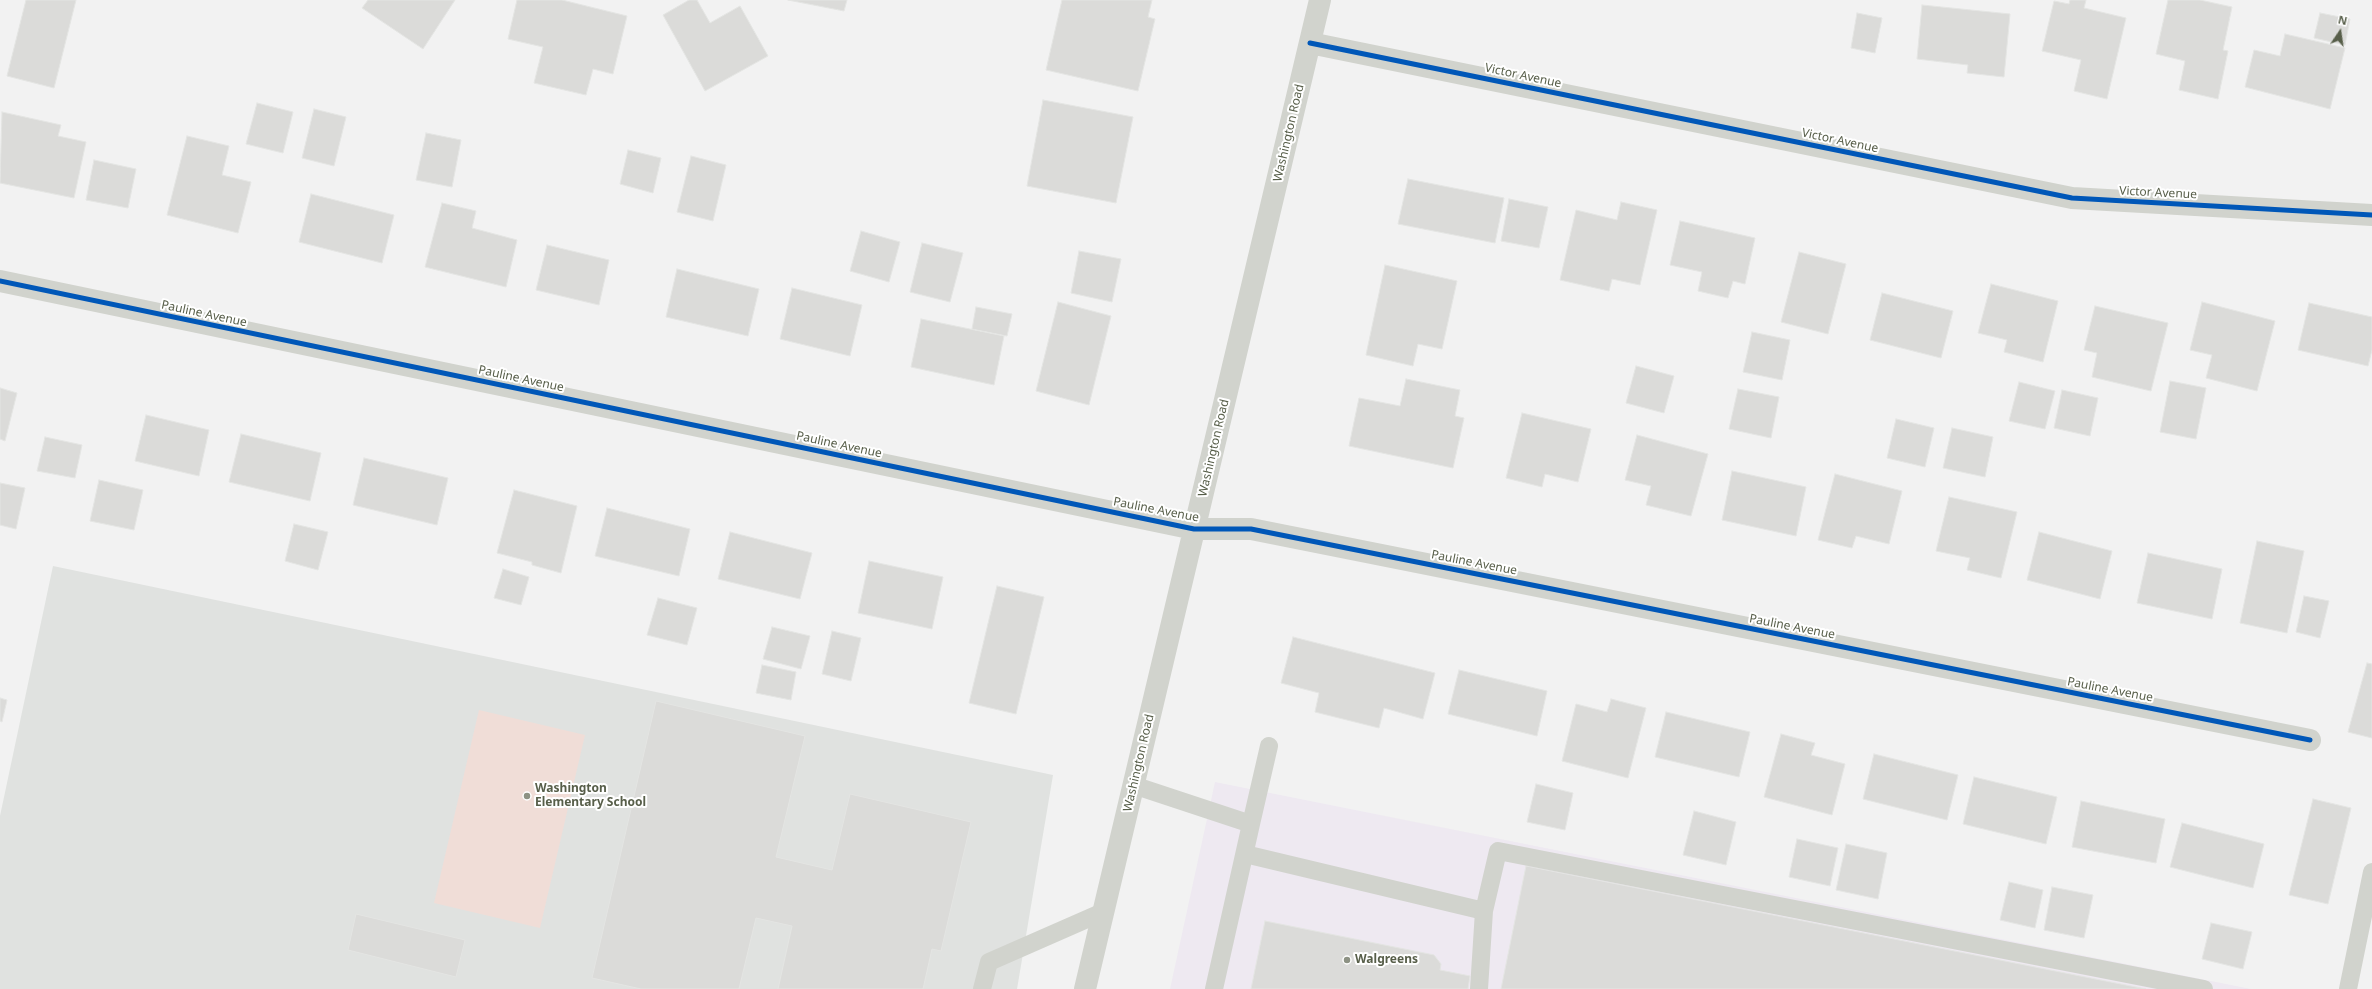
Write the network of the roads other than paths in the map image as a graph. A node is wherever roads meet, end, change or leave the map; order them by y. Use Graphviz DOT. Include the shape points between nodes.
graph roads {
  1 [pos="1320,0"];
  2 [pos="1310,43"];
  3 [pos="2372,214"];
  4 [pos="0,282"];
  5 [pos="1194,530"];
  6 [pos="2310,740"];
  7 [pos="1269,746"];
  8 [pos="1133,786"];
  9 [pos="1251,824"];
  10 [pos="1245,854"];
  11 [pos="2372,872"];
  12 [pos="1484,911"];
  13 [pos="1103,912"];
  14 [pos="982,989"];
  15 [pos="1085,989"];
  16 [pos="1214,989"];
  17 [pos="1479,989"];
  18 [pos="2204,989"];
  19 [pos="2348,989"];
  1 -- 2 [label="street, Washington Road"];
  2 -- 3 [label="street, Victor Avenue" via="2072,198"];
  2 -- 5 [label="street, Washington Road"];
  4 -- 5 [label="street, Pauline Avenue"];
  5 -- 6 [label="street, Pauline Avenue" via="1251,529"];
  5 -- 8 [label="street, Washington Road"];
  7 -- 9 [label="lane"];
  8 -- 9 [label="lane"];
  8 -- 13 [label="street, Washington Road"];
  9 -- 10 [label="lane"];
  10 -- 12 [label="lane"];
  10 -- 16 [label="lane"];
  11 -- 19 [label="lane"];
  12 -- 17 [label="lane"];
  12 -- 18 [label="lane" via="1498,852"];
  13 -- 14 [label="lane" via="989,962"];
  13 -- 15 [label="street, Washington Road"];
}
